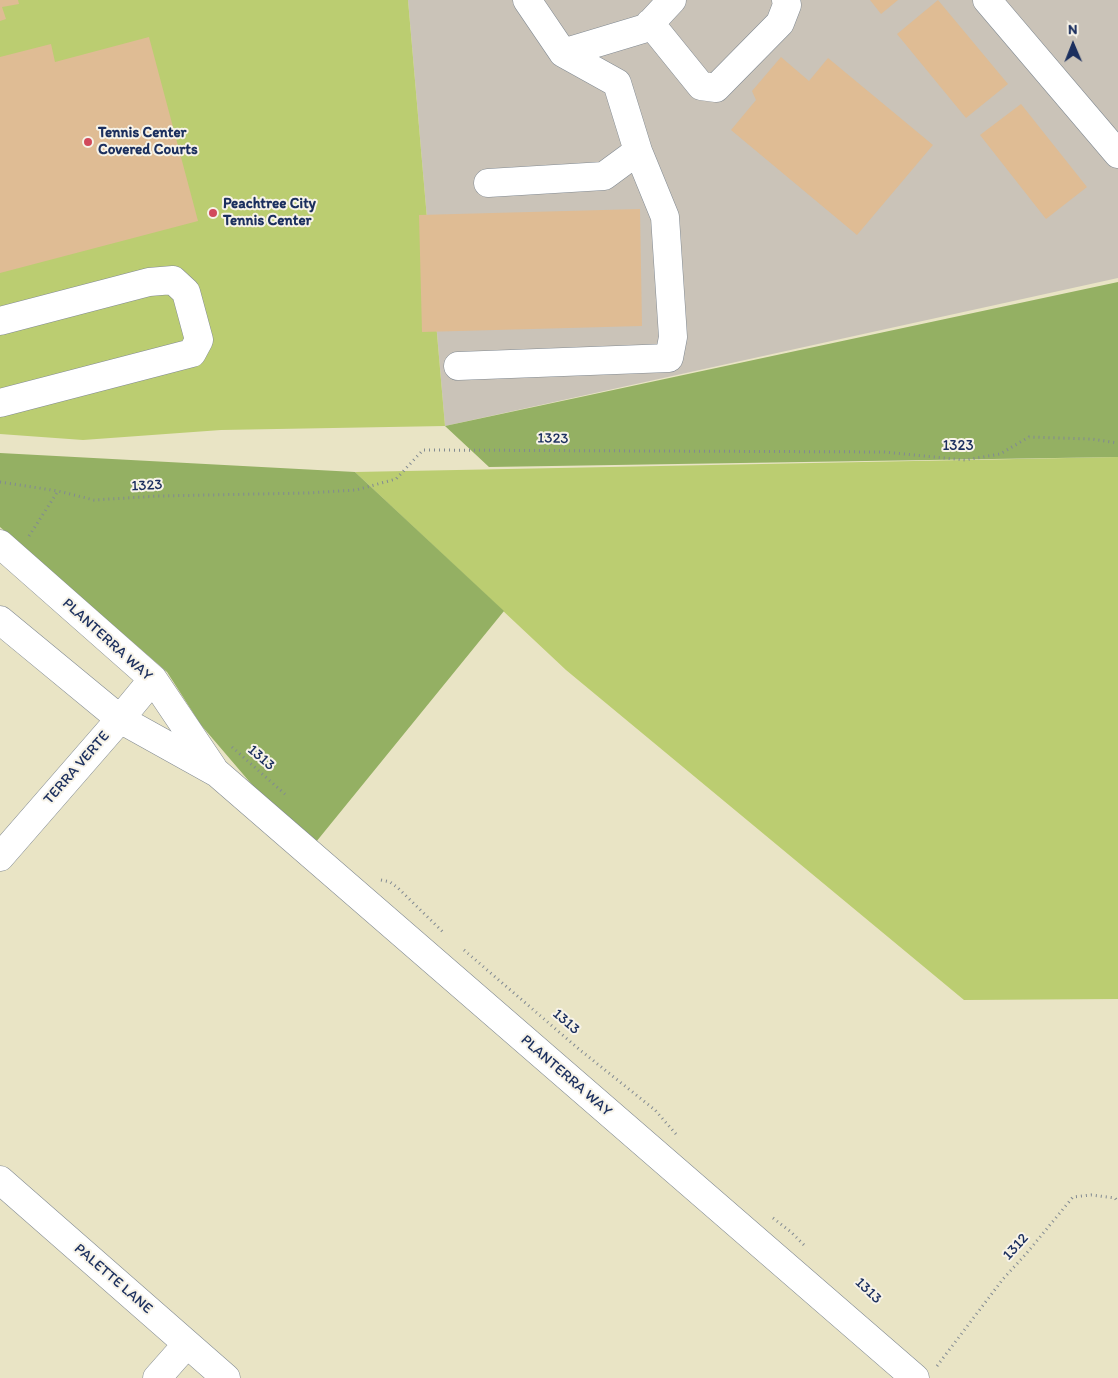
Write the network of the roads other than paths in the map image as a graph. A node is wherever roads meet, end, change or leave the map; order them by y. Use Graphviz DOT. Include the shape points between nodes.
graph roads {
  1 [pos="527,0"];
  2 [pos="672,0"];
  3 [pos="786,0"];
  4 [pos="987,0"];
  5 [pos="650,23"];
  6 [pos="563,54"];
  7 [pos="638,151"];
  8 [pos="1118,154"];
  9 [pos="488,183"];
  10 [pos="0,321"];
  11 [pos="458,366"];
  12 [pos="0,403"];
  13 [pos="13,543"];
  14 [pos="0,620"];
  15 [pos="153,679"];
  16 [pos="120,719"];
  17 [pos="217,773"];
  18 [pos="0,856"];
  19 [pos="0,1180"];
  20 [pos="188,1344"];
  21 [pos="926,1373"];
  22 [pos="158,1378"];
  23 [pos="226,1378"];
  1 -- 6 [label="street"];
  2 -- 5 [label="street"];
  3 -- 5 [label="street" via="780,23 716,88 701,86"];
  4 -- 8 [label="street"];
  5 -- 6 [label="street" via="646,28"];
  6 -- 7 [label="street" via="617,83"];
  7 -- 9 [label="street" via="604,176"];
  7 -- 11 [label="street" via="665,217 673,337 669,358"];
  10 -- 12 [label="street" via="149,282 173,280 186,292 199,340 192,353"];
  13 -- 15 [label="street, PLANTERRA WAY"];
  14 -- 16 [label="street, PLANTERRA WAY"];
  15 -- 16 [label="street, TERRA VERTE"];
  15 -- 17 [label="street, PLANTERRA WAY"];
  16 -- 17 [label="street, PLANTERRA WAY"];
  16 -- 18 [label="street, TERRA VERTE"];
  17 -- 21 [label="street, PLANTERRA WAY"];
  19 -- 20 [label="street, PALETTE LANE"];
  20 -- 22 [label="street"];
  20 -- 23 [label="street, PALETTE LANE"];
}
